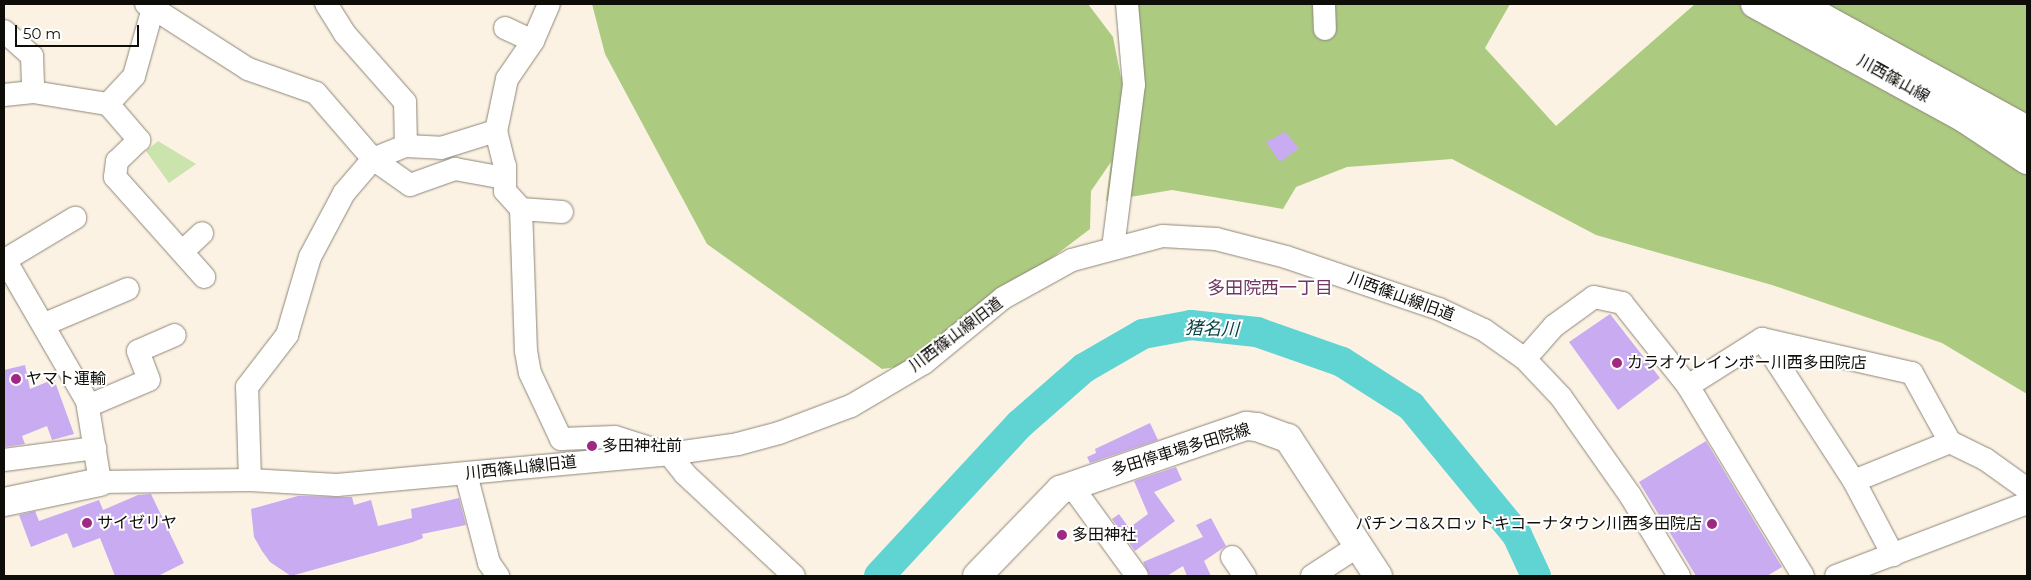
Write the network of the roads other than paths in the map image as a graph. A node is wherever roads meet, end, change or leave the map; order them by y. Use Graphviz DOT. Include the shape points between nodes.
graph roads {
  1 [pos="326,4"];
  2 [pos="549,4"];
  3 [pos="1127,4"];
  4 [pos="1324,4"];
  5 [pos="1755,4"];
  6 [pos="1798,4"];
  7 [pos="149,6"];
  8 [pos="505,28"];
  9 [pos="1326,29"];
  10 [pos="4,31"];
  11 [pos="533,41"];
  12 [pos="33,92"];
  13 [pos="4,95"];
  14 [pos="108,104"];
  15 [pos="2027,130"];
  16 [pos="496,131"];
  17 [pos="406,146"];
  18 [pos="374,159"];
  19 [pos="2027,160"];
  20 [pos="504,178"];
  21 [pos="521,209"];
  22 [pos="562,212"];
  23 [pos="74,218"];
  24 [pos="202,233"];
  25 [pos="1113,248"];
  26 [pos="183,251"];
  27 [pos="4,259"];
  28 [pos="204,277"];
  29 [pos="128,289"];
  30 [pos="45,324"];
  31 [pos="175,335"];
  32 [pos="1762,340"];
  33 [pos="1525,359"];
  34 [pos="1688,386"];
  35 [pos="88,406"];
  36 [pos="1950,442"];
  37 [pos="95,448"];
  38 [pos="668,454"];
  39 [pos="4,460"];
  40 [pos="466,474"];
  41 [pos="250,480"];
  42 [pos="1854,481"];
  43 [pos="100,482"];
  44 [pos="1071,485"];
  45 [pos="2027,489"];
  46 [pos="4,502"];
  47 [pos="2027,503"];
  48 [pos="1358,546"];
  49 [pos="1892,555"];
  50 [pos="1232,557"];
  51 [pos="1320,574"];
  52 [pos="498,576"];
  53 [pos="794,576"];
  54 [pos="977,576"];
  55 [pos="1137,576"];
  56 [pos="1246,576"];
  57 [pos="1378,576"];
  58 [pos="1679,576"];
  59 [pos="1803,576"];
  60 [pos="1836,576"];
  1 -- 17 [label="street" via="345,34 405,102"];
  2 -- 11 [label="street"];
  3 -- 25 [label="street" via="1134,85"];
  4 -- 9 [label="street"];
  5 -- 19 [label="main road, 川西篠山線" via="1964,118"];
  6 -- 15 [label="main road, 川西篠山線"];
  7 -- 14 [label="street" via="134,76"];
  7 -- 18 [label="street" via="248,70 316,94"];
  8 -- 11 [label="street"];
  10 -- 12 [label="street" via="32,56"];
  11 -- 16 [label="street" via="508,79"];
  12 -- 13 [label="street"];
  12 -- 14 [label="street"];
  14 -- 26 [label="street" via="139,140 117,161 114,177"];
  16 -- 17 [label="street" via="441,148"];
  16 -- 20 [label="street" via="505,166"];
  17 -- 18 [label="street"];
  18 -- 20 [label="street" via="410,186 455,169"];
  18 -- 41 [label="street" via="344,193 310,256 287,335 247,387"];
  20 -- 21 [label="street" via="505,191"];
  21 -- 22 [label="street"];
  21 -- 38 [label="street" via="526,352 530,373 561,439 615,437"];
  23 -- 27 [label="street"];
  24 -- 26 [label="street"];
  25 -- 33 [label="street, 川西篠山線旧道" via="1163,236 1216,239 1286,257 1439,309 1484,330"];
  25 -- 38 [label="street, 川西篠山線旧道" via="1072,260 1003,298 924,363 851,406 771,435"];
  26 -- 28 [label="street"];
  27 -- 30 [label="street"];
  29 -- 30 [label="street"];
  30 -- 35 [label="street"];
  31 -- 35 [label="street" via="138,351 149,380"];
  32 -- 34 [label="street"];
  32 -- 36 [label="street" via="1912,373"];
  32 -- 42 [label="street"];
  33 -- 34 [label="street" via="1554,326 1594,297 1622,304"];
  33 -- 58 [label="street, 川西篠山線旧道" via="1561,397 1630,494"];
  34 -- 59 [label="street"];
  35 -- 37 [label="street"];
  36 -- 42 [label="street"];
  36 -- 45 [label="street" via="1985,458"];
  37 -- 39 [label="street"];
  37 -- 43 [label="street"];
  38 -- 40 [label="street, 川西篠山線旧道"];
  38 -- 53 [label="street" via="685,474"];
  40 -- 41 [label="street, 川西篠山線旧道" via="337,485"];
  40 -- 52 [label="street" via="489,562"];
  41 -- 43 [label="street, 川西篠山線旧道"];
  42 -- 49 [label="street"];
  43 -- 46 [label="main road"];
  44 -- 48 [label="main road, 多田停車場多田院線" via="1246,426 1257,427 1288,438"];
  44 -- 54 [label="main road, 多田停車場多田院線" via="1060,490"];
  44 -- 55 [label="street"];
  47 -- 49 [label="street"];
  48 -- 51 [label="street"];
  48 -- 57 [label="main road, 多田停車場多田院線"];
  49 -- 60 [label="street"];
  50 -- 56 [label="street"];
}
